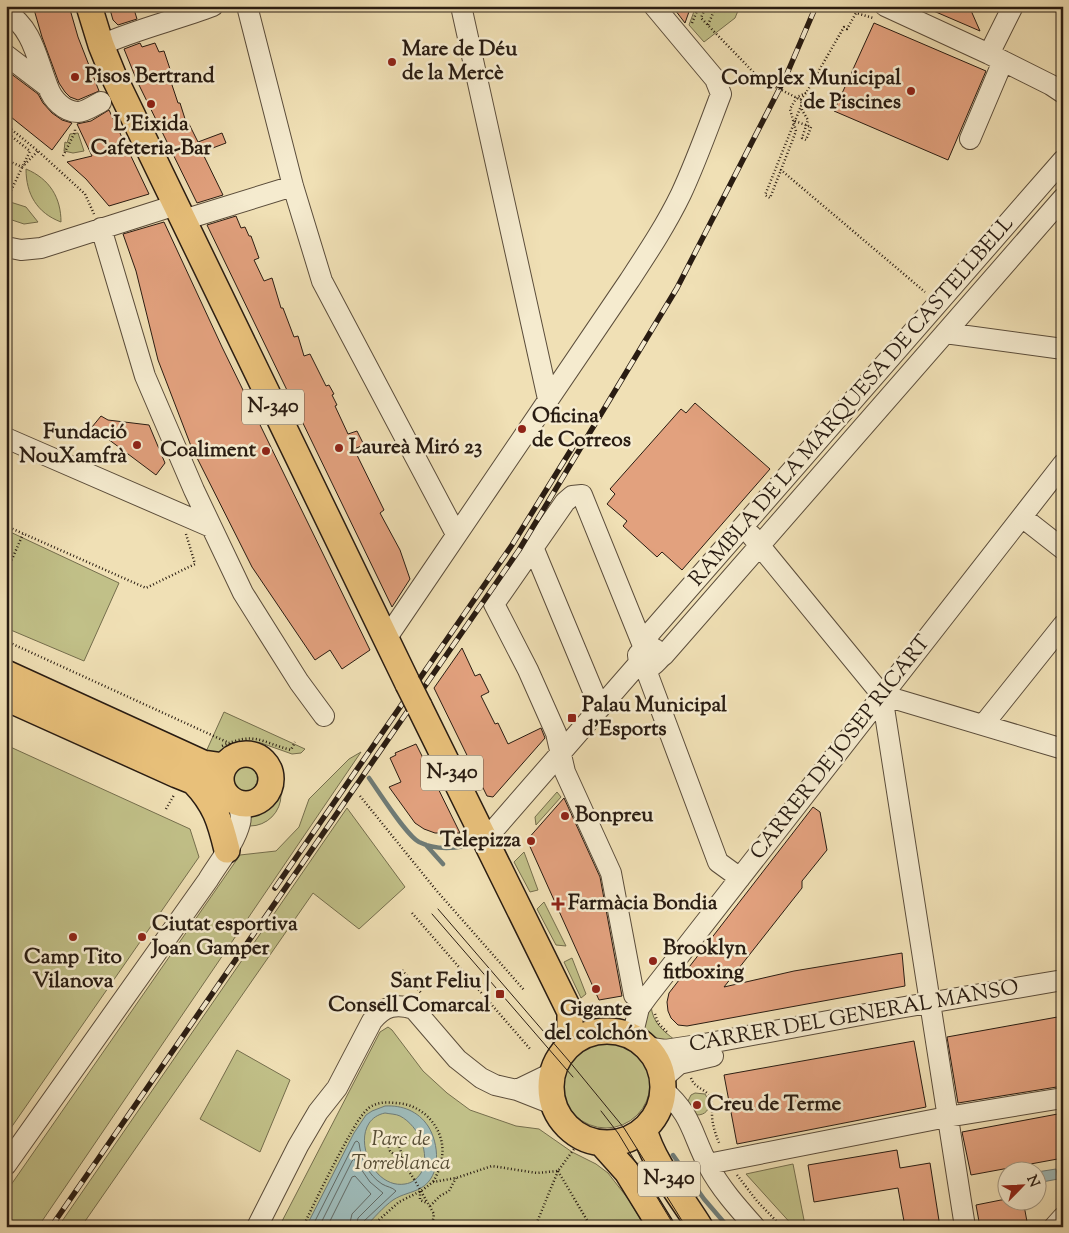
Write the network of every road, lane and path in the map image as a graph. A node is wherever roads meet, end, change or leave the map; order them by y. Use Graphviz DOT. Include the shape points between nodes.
graph roads {
  1 [pos="89,6"];
  2 [pos="213,6"];
  3 [pos="247,6"];
  4 [pos="460,6"];
  5 [pos="654,6"];
  6 [pos="700,6"];
  7 [pos="706,6"];
  8 [pos="716,6"];
  9 [pos="1013,6"];
  10 [pos="6,12"];
  11 [pos="880,13"];
  12 [pos="692,23"];
  13 [pos="708,24"];
  14 [pos="101,45"];
  15 [pos="6,55"];
  16 [pos="996,57"];
  17 [pos="48,87"];
  18 [pos="806,93"];
  19 [pos="1063,93"];
  20 [pos="109,99"];
  21 [pos="75,112"];
  22 [pos="795,121"];
  23 [pos="6,125"];
  24 [pos="6,132"];
  25 [pos="970,139"];
  26 [pos="38,151"];
  27 [pos="63,156"];
  28 [pos="6,160"];
  29 [pos="1063,160"];
  30 [pos="11,162"];
  31 [pos="22,167"];
  32 [pos="781,170"];
  33 [pos="6,172"];
  34 [pos="293,186"];
  35 [pos="1063,198"];
  36 [pos="6,201"];
  37 [pos="186,213"];
  38 [pos="101,228"];
  39 [pos="6,247"];
  40 [pos="932,298"];
  41 [pos="945,333"];
  42 [pos="1063,349"];
  43 [pos="548,399"];
  44 [pos="6,438"];
  45 [pos="1063,464"];
  46 [pos="1022,517"];
  47 [pos="6,526"];
  48 [pos="743,526"];
  49 [pos="211,527"];
  50 [pos="184,528"];
  51 [pos="23,534"];
  52 [pos="456,534"];
  53 [pos="760,545"];
  54 [pos="533,547"];
  55 [pos="1063,549"];
  56 [pos="6,574"];
  57 [pos="1063,625"];
  58 [pos="386,639"];
  59 [pos="6,641"];
  60 [pos="647,657"];
  61 [pos="6,673"];
  62 [pos="882,695"];
  63 [pos="6,698"];
  64 [pos="600,708"];
  65 [pos="324,716"];
  66 [pos="983,725"];
  67 [pos="295,742"];
  68 [pos="1063,749"];
  69 [pos="561,753"];
  70 [pos="226,755"];
  71 [pos="185,787"];
  72 [pos="360,796"];
  73 [pos="233,799"];
  74 [pos="166,809"];
  75 [pos="485,840"];
  76 [pos="227,850"];
  77 [pos="740,878"];
  78 [pos="412,913"];
  79 [pos="1063,980"];
  80 [pos="524,990"];
  81 [pos="1063,994"];
  82 [pos="649,1006"];
  83 [pos="931,1009"];
  84 [pos="570,1012"];
  85 [pos="603,1031"];
  86 [pos="670,1033"];
  87 [pos="638,1042"];
  88 [pos="570,1044"];
  89 [pos="531,1050"];
  90 [pos="552,1073"];
  91 [pos="663,1085"];
  92 [pos="517,1090"];
  93 [pos="1063,1098"];
  94 [pos="555,1105"];
  95 [pos="947,1118"];
  96 [pos="644,1128"];
  97 [pos="602,1144"];
  98 [pos="574,1150"];
  99 [pos="402,1157"];
  100 [pos="708,1164"];
  101 [pos="6,1165"];
  102 [pos="558,1171"];
  103 [pos="456,1178"];
  104 [pos="433,1182"];
  105 [pos="420,1191"];
  106 [pos="430,1206"];
  107 [pos="1063,1217"];
  108 [pos="432,1226"];
  109 [pos="257,1227"];
  110 [pos="303,1227"];
  111 [pos="371,1227"];
  112 [pos="535,1227"];
  113 [pos="591,1227"];
  114 [pos="661,1227"];
  115 [pos="700,1227"];
  116 [pos="755,1227"];
  117 [pos="965,1227"];
  118 [pos="1054,1227"];
  1 -- 14 [label="main road, N-340"];
  2 -- 14 [label="street"];
  3 -- 34 [label="street"];
  4 -- 43 [label="street"];
  5 -- 43 [label="street" via="715,79 721,94 698,156 668,218 630,280"];
  6 -- 12 [label="path"];
  7 -- 13 [label="path, bridge" via="701,18"];
  8 -- 13 [label="path"];
  9 -- 16 [label="street"];
  10 -- 17 [label="street" via="15,17 29,36"];
  11 -- 16 [label="street"];
  11 -- 18 [label="path" via="856,13 847,29 844,27"];
  13 -- 22 [label="path, bridge" via="760,79 803,101"];
  14 -- 20 [label="main road, N-340"];
  15 -- 17 [label="street"];
  16 -- 19 [label="street"];
  16 -- 25 [label="street"];
  17 -- 21 [label="street" via="52,97 66,110"];
  18 -- 22 [label="path, bridge" via="800,104 808,120 802,138 806,140 811,127"];
  18 -- 32 [label="path" via="797,96 790,109 796,131"];
  20 -- 21 [label="street"];
  20 -- 37 [label="main road, N-340"];
  21 -- 27 [label="path" via="75,132"];
  22 -- 32 [label="path, bridge" via="765,196 770,198"];
  23 -- 26 [label="path"];
  24 -- 31 [label="path" via="30,151"];
  26 -- 31 [label="path"];
  26 -- 38 [label="path" via="85,194"];
  28 -- 30 [label="path"];
  29 -- 48 [label="street, RAMBLA DE LA MARQUESA DE CASTELLBELL"];
  30 -- 31 [label="path"];
  30 -- 33 [label="path"];
  31 -- 36 [label="path"];
  32 -- 40 [label="path"];
  34 -- 37 [label="street"];
  34 -- 52 [label="street" via="322,281"];
  35 -- 41 [label="street, RAMBLA DE LA MARQUESA DE CASTELLBELL"];
  37 -- 38 [label="street"];
  37 -- 58 [label="main road, N-340"];
  38 -- 39 [label="street" via="41,248 21,250"];
  38 -- 49 [label="street" via="144,376"];
  41 -- 42 [label="street"];
  41 -- 53 [label="street, RAMBLA DE LA MARQUESA DE CASTELLBELL"];
  43 -- 52 [label="street"];
  44 -- 49 [label="street"];
  45 -- 46 [label="street, CARRER DE JOSEP RICART"];
  46 -- 55 [label="street"];
  46 -- 62 [label="street, CARRER DE JOSEP RICART"];
  47 -- 51 [label="path"];
  48 -- 53 [label="street"];
  48 -- 60 [label="street, RAMBLA DE LA MARQUESA DE CASTELLBELL" via="650,632"];
  49 -- 65 [label="street" via="243,593"];
  50 -- 51 [label="path" via="195,564 146,588"];
  51 -- 56 [label="path"];
  52 -- 58 [label="street"];
  53 -- 60 [label="street, RAMBLA DE LA MARQUESA DE CASTELLBELL" via="664,655"];
  53 -- 62 [label="street"];
  54 -- 60 [label="street" via="565,502 572,496 582,496"];
  54 -- 64 [label="street"];
  54 -- 69 [label="street" via="494,604 528,670 556,733"];
  57 -- 66 [label="street"];
  58 -- 75 [label="main road, N-340, bridge"];
  59 -- 70 [label="path" via="202,731"];
  60 -- 64 [label="street, RAMBLA DE LA MARQUESA DE CASTELLBELL"];
  60 -- 77 [label="street" via="718,862"];
  61 -- 70 [label="main road" via="203,763"];
  62 -- 66 [label="street"];
  62 -- 77 [label="street, CARRER DE JOSEP RICART"];
  62 -- 83 [label="street"];
  63 -- 71 [label="main road"];
  64 -- 69 [label="street, RAMBLA DE LA MARQUESA DE CASTELLBELL"];
  66 -- 68 [label="street"];
  67 -- 70 [label="path" via="291,750 256,739 239,739"];
  69 -- 75 [label="street, RAMBLA DE LA MARQUESA DE CASTELLBELL"];
  69 -- 82 [label="street" via="565,772 611,873 634,995"];
  70 -- 73 [label="main road" via="221,778"];
  70 -- 73 [label="main road" via="230,759 244,753 258,756 269,767 272,776 268,792 255,803 246,804"];
  71 -- 73 [label="main road"];
  71 -- 74 [label="path"];
  71 -- 76 [label="main road" via="206,795 220,822"];
  72 -- 80 [label="path" via="436,890"];
  73 -- 76 [label="street" via="241,813 240,822"];
  75 -- 84 [label="main road, N-340"];
  76 -- 101 [label="street"];
  77 -- 82 [label="street, CARRER DE JOSEP RICART"];
  78 -- 89 [label="path"];
  79 -- 83 [label="street, CARRER DEL GENERAL MANSO"];
  81 -- 83 [label="street, CARRER DEL GENERAL MANSO"];
  82 -- 86 [label="path" via="658,1023"];
  82 -- 87 [label="street, CARRER DE JOSEP RICART" via="639,1008 635,1018"];
  83 -- 87 [label="street, CARRER DEL GENERAL MANSO" via="665,1050"];
  83 -- 91 [label="street, CARRER DEL GENERAL MANSO" via="685,1061 670,1070"];
  83 -- 95 [label="street"];
  84 -- 85 [label="main road"];
  84 -- 88 [label="main road, N-340"];
  85 -- 87 [label="main road" via="623,1034"];
  85 -- 88 [label="main road" via="580,1037"];
  87 -- 91 [label="main road" via="652,1054"];
  88 -- 90 [label="main road" via="555,1063"];
  90 -- 92 [label="street"];
  90 -- 94 [label="main road, N-340" via="551,1090"];
  91 -- 96 [label="main road, N-340" via="658,1110"];
  91 -- 100 [label="street" via="687,1117"];
  92 -- 94 [label="street"];
  92 -- 109 [label="street" via="466,1067 414,1009 388,1007 372,1021 337,1088 298,1146"];
  93 -- 95 [label="street"];
  94 -- 97 [label="main road, N-340" via="572,1130 585,1139"];
  95 -- 100 [label="street"];
  95 -- 117 [label="street"];
  96 -- 97 [label="main road, N-340" via="623,1141"];
  96 -- 115 [label="main road, N-340" via="659,1163"];
  97 -- 114 [label="main road, N-340" via="627,1172"];
  98 -- 102 [label="path"];
  99 -- 99 [label="path" via="399,1144 390,1138 386,1141 390,1151"];
  99 -- 105 [label="path, bridge"];
  100 -- 116 [label="street" via="721,1186"];
  102 -- 103 [label="path" via="537,1173 492,1166"];
  102 -- 112 [label="path"];
  102 -- 113 [label="path"];
  103 -- 104 [label="path"];
  103 -- 106 [label="path" via="449,1191"];
  104 -- 105 [label="path"];
  104 -- 110 [label="path" via="443,1157 438,1130 428,1115 416,1107 382,1102 362,1115"];
  105 -- 106 [label="path, bridge"];
  105 -- 111 [label="path" via="399,1202"];
  106 -- 108 [label="path" via="434,1214"];
  107 -- 118 [label="street"];
}
